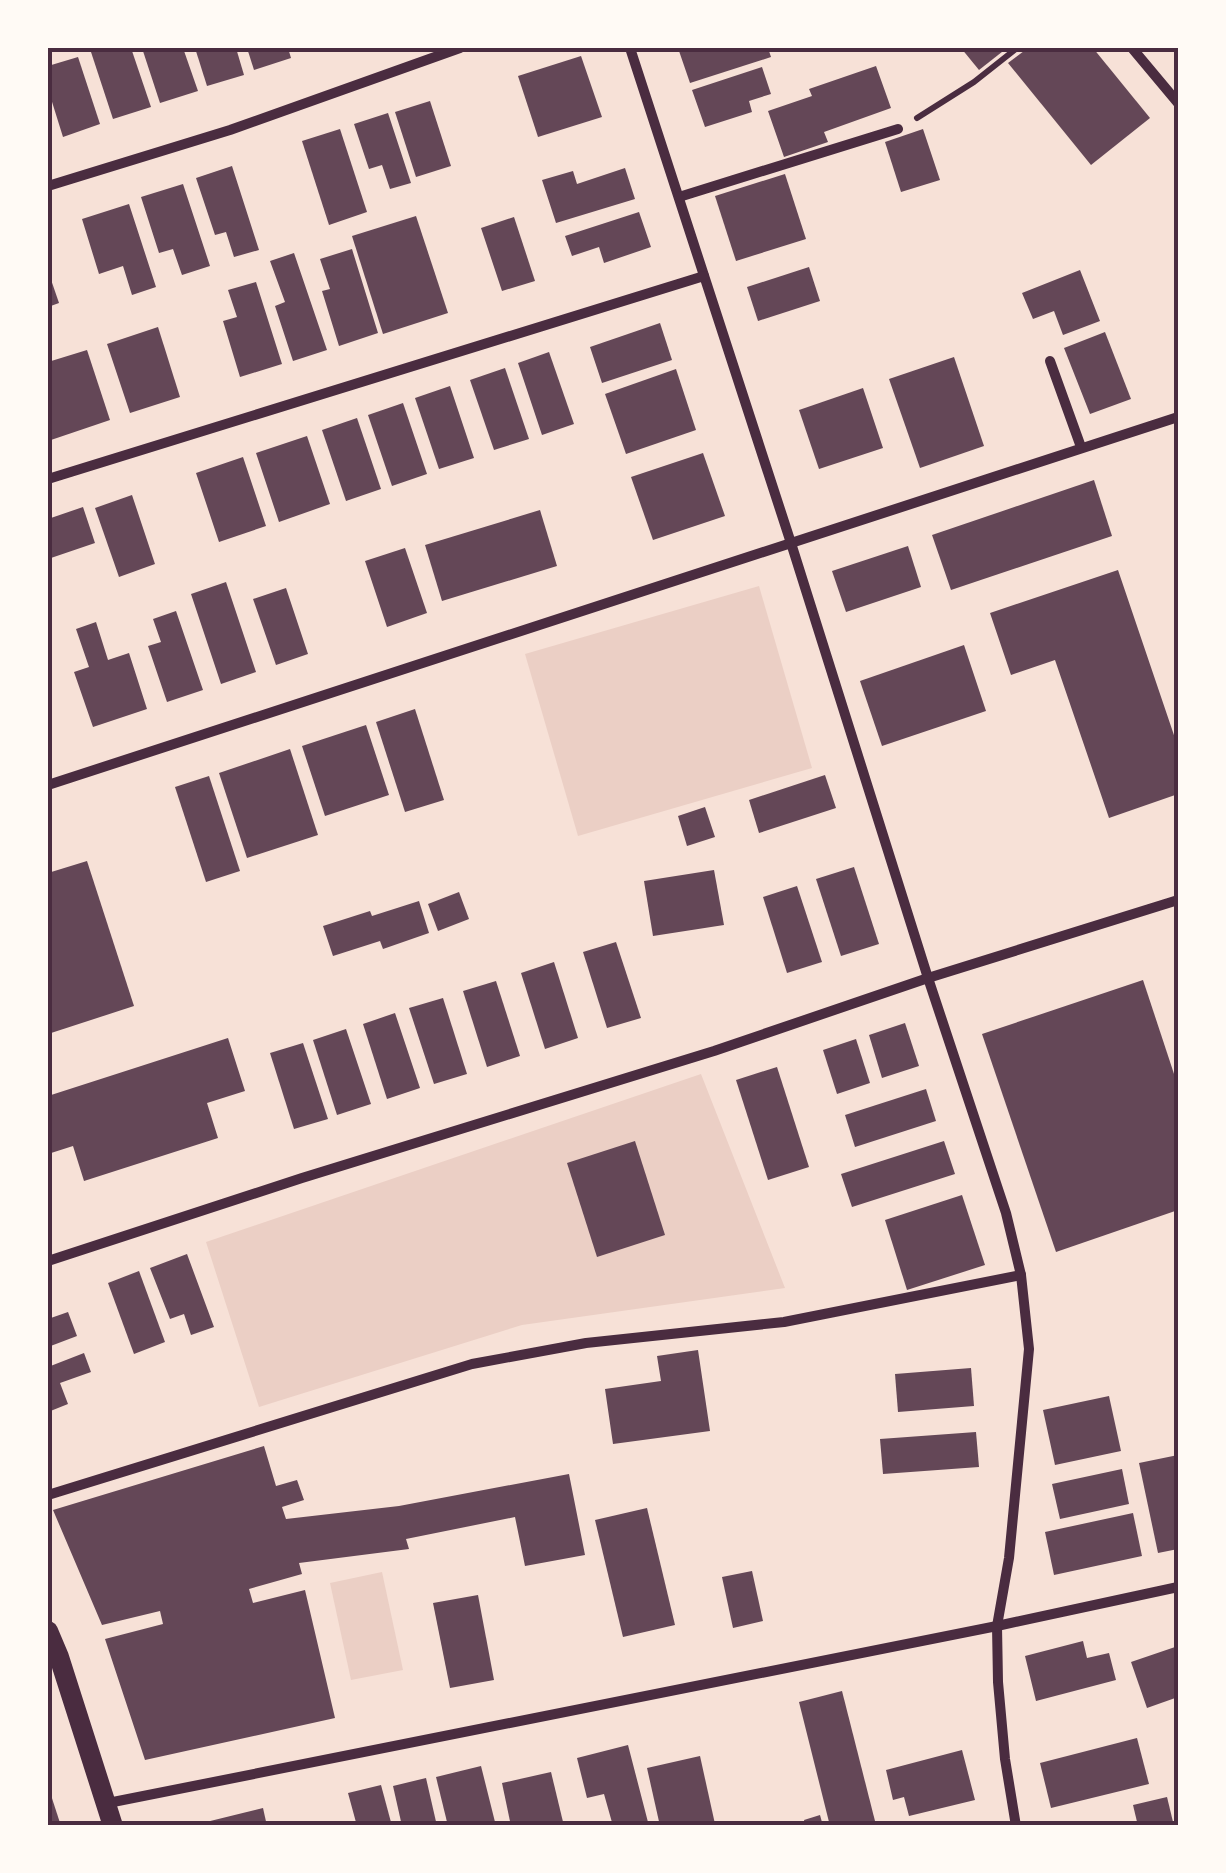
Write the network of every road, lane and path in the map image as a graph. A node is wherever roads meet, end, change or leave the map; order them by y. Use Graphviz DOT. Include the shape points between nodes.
graph roads {
  1 [pos="460,48"];
  2 [pos="630,48"];
  3 [pos="1017,48"];
  4 [pos="1132,48"];
  5 [pos="1178,103"];
  6 [pos="898,129"];
  7 [pos="48,186"];
  8 [pos="679,197"];
  9 [pos="704,276"];
  10 [pos="1050,361"];
  11 [pos="1178,417"];
  12 [pos="1081,448"];
  13 [pos="48,479"];
  14 [pos="792,543"];
  15 [pos="48,785"];
  16 [pos="1178,900"];
  17 [pos="928,978"];
  18 [pos="48,1261"];
  19 [pos="1020,1275"];
  20 [pos="48,1495"];
  21 [pos="1178,1586"];
  22 [pos="997,1626"];
  23 [pos="48,1631"];
  24 [pos="108,1804"];
  25 [pos="113,1826"];
  26 [pos="1016,1826"];
  1 -- 7 [label="street"];
  2 -- 8 [label="street"];
  3 -- 6 [label="path"];
  4 -- 5 [label="street"];
  6 -- 8 [label="street"];
  8 -- 9 [label="street"];
  9 -- 13 [label="street"];
  9 -- 14 [label="street"];
  10 -- 12 [label="street"];
  11 -- 12 [label="street"];
  12 -- 14 [label="street"];
  14 -- 15 [label="street"];
  14 -- 17 [label="street"];
  16 -- 17 [label="street"];
  17 -- 18 [label="street"];
  17 -- 19 [label="street"];
  19 -- 20 [label="street" via="784,1322 586,1342 472,1364"];
  19 -- 22 [label="street" via="1029,1349"];
  21 -- 22 [label="street"];
  22 -- 24 [label="street"];
  22 -- 26 [label="street"];
  23 -- 24 [label="main road"];
  24 -- 25 [label="main road"];
}
